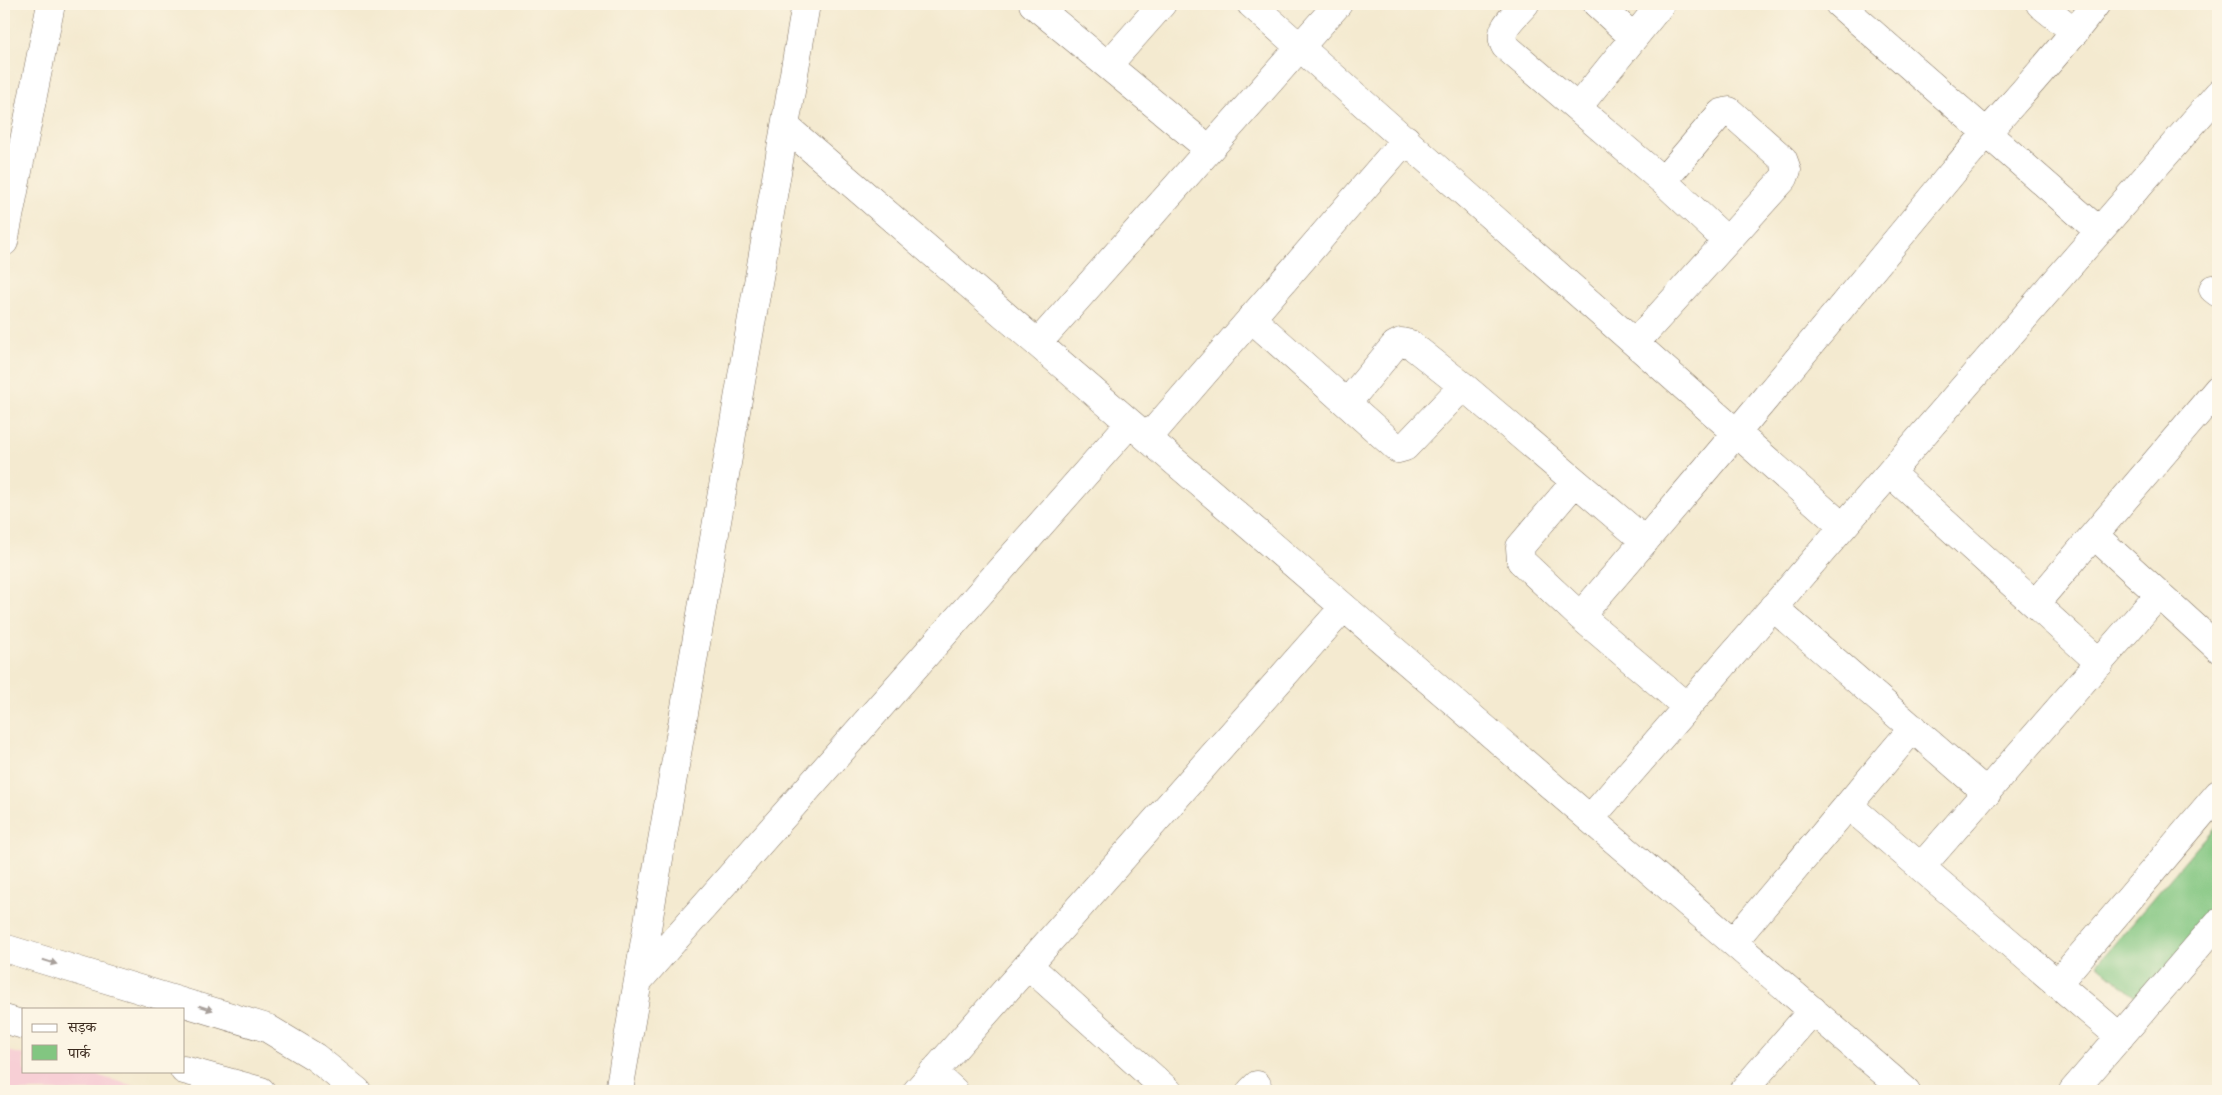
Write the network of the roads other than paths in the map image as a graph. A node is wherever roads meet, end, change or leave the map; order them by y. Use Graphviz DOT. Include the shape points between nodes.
graph roads {
  1 [pos="51,4"];
  2 [pos="806,4"];
  3 [pos="1162,4"];
  4 [pos="1251,4"];
  5 [pos="1338,4"];
  6 [pos="1525,4"];
  7 [pos="1597,4"];
  8 [pos="1661,4"];
  9 [pos="1839,4"];
  10 [pos="2040,4"];
  11 [pos="2096,4"];
  12 [pos="1039,5"];
  13 [pos="2075,32"];
  14 [pos="1633,37"];
  15 [pos="1300,46"];
  16 [pos="1108,65"];
  17 [pos="2218,94"];
  18 [pos="1578,107"];
  19 [pos="785,126"];
  20 [pos="1987,131"];
  21 [pos="1406,139"];
  22 [pos="1209,149"];
  23 [pos="1662,181"];
  24 [pos="2099,231"];
  25 [pos="1728,241"];
  26 [pos="4,242"];
  27 [pos="1251,318"];
  28 [pos="1038,344"];
  29 [pos="1635,344"];
  30 [pos="1463,386"];
  31 [pos="1347,403"];
  32 [pos="2214,404"];
  33 [pos="1139,431"];
  34 [pos="1738,434"];
  35 [pos="1890,473"];
  36 [pos="1575,482"];
  37 [pos="1843,527"];
  38 [pos="2094,535"];
  39 [pos="1645,541"];
  40 [pos="2159,594"];
  41 [pos="2035,604"];
  42 [pos="1344,607"];
  43 [pos="1773,607"];
  44 [pos="1580,616"];
  45 [pos="2218,648"];
  46 [pos="2100,663"];
  47 [pos="1687,707"];
  48 [pos="1913,728"];
  49 [pos="1986,792"];
  50 [pos="2218,794"];
  51 [pos="1848,805"];
  52 [pos="1590,819"];
  53 [pos="1921,868"];
  54 [pos="2218,923"];
  55 [pos="1733,942"];
  56 [pos="4,948"];
  57 [pos="1028,966"];
  58 [pos="638,981"];
  59 [pos="2057,984"];
  60 [pos="1812,1010"];
  61 [pos="4,1019"];
  62 [pos="22,1024"];
  63 [pos="2120,1037"];
  64 [pos="185,1070"];
  65 [pos="925,1082"];
  66 [pos="261,1091"];
  67 [pos="357,1091"];
  68 [pos="619,1091"];
  69 [pos="954,1091"];
  70 [pos="1168,1091"];
  71 [pos="1743,1091"];
  72 [pos="1906,1091"];
  73 [pos="2073,1091"];
  1 -- 26 [label="street"];
  2 -- 19 [label="street"];
  3 -- 16 [label="street"];
  4 -- 15 [label="street"];
  5 -- 15 [label="street"];
  6 -- 18 [label="street" via="1503,30 1503,42"];
  7 -- 14 [label="street"];
  8 -- 14 [label="street"];
  9 -- 20 [label="street"];
  10 -- 13 [label="street"];
  11 -- 13 [label="street"];
  12 -- 16 [label="street"];
  13 -- 20 [label="street"];
  14 -- 18 [label="street"];
  15 -- 21 [label="street"];
  15 -- 22 [label="street"];
  16 -- 22 [label="street"];
  17 -- 24 [label="street"];
  18 -- 23 [label="street"];
  19 -- 28 [label="street"];
  19 -- 58 [label="street"];
  20 -- 24 [label="street"];
  20 -- 34 [label="street"];
  21 -- 27 [label="street"];
  21 -- 29 [label="street"];
  22 -- 28 [label="street"];
  23 -- 25 [label="street"];
  23 -- 25 [label="street" via="1725,111 1729,111 1783,159 1787,170 1784,178"];
  24 -- 35 [label="street"];
  25 -- 29 [label="street"];
  27 -- 31 [label="street"];
  27 -- 33 [label="street"];
  28 -- 33 [label="street"];
  29 -- 34 [label="street"];
  30 -- 31 [label="street" via="1410,344 1401,342 1395,345"];
  30 -- 31 [label="street" via="1402,448 1395,447"];
  30 -- 36 [label="street"];
  32 -- 38 [label="street"];
  33 -- 42 [label="street"];
  33 -- 58 [label="street"];
  34 -- 37 [label="street"];
  34 -- 39 [label="street"];
  35 -- 37 [label="street"];
  35 -- 41 [label="street"];
  36 -- 39 [label="street"];
  36 -- 44 [label="street" via="1519,552 1521,561"];
  37 -- 43 [label="street"];
  38 -- 40 [label="street"];
  38 -- 41 [label="street"];
  39 -- 44 [label="street"];
  40 -- 45 [label="street"];
  40 -- 46 [label="street"];
  41 -- 46 [label="street"];
  42 -- 52 [label="street"];
  42 -- 57 [label="street"];
  43 -- 47 [label="street"];
  43 -- 48 [label="street"];
  44 -- 47 [label="street"];
  46 -- 49 [label="street"];
  47 -- 52 [label="street"];
  48 -- 49 [label="street"];
  48 -- 51 [label="street"];
  49 -- 53 [label="street"];
  50 -- 59 [label="street"];
  51 -- 53 [label="street"];
  51 -- 55 [label="street"];
  52 -- 55 [label="street"];
  53 -- 59 [label="street"];
  54 -- 63 [label="street"];
  55 -- 60 [label="street"];
  56 -- 67 [label="street, one-way" via="267,1028 315,1057"];
  57 -- 65 [label="street"];
  57 -- 70 [label="street"];
  58 -- 68 [label="street"];
  59 -- 63 [label="street"];
  60 -- 71 [label="street"];
  60 -- 72 [label="street"];
  61 -- 62 [label="street"];
  63 -- 73 [label="street"];
  64 -- 66 [label="street"];
  65 -- 69 [label="street"];
}
